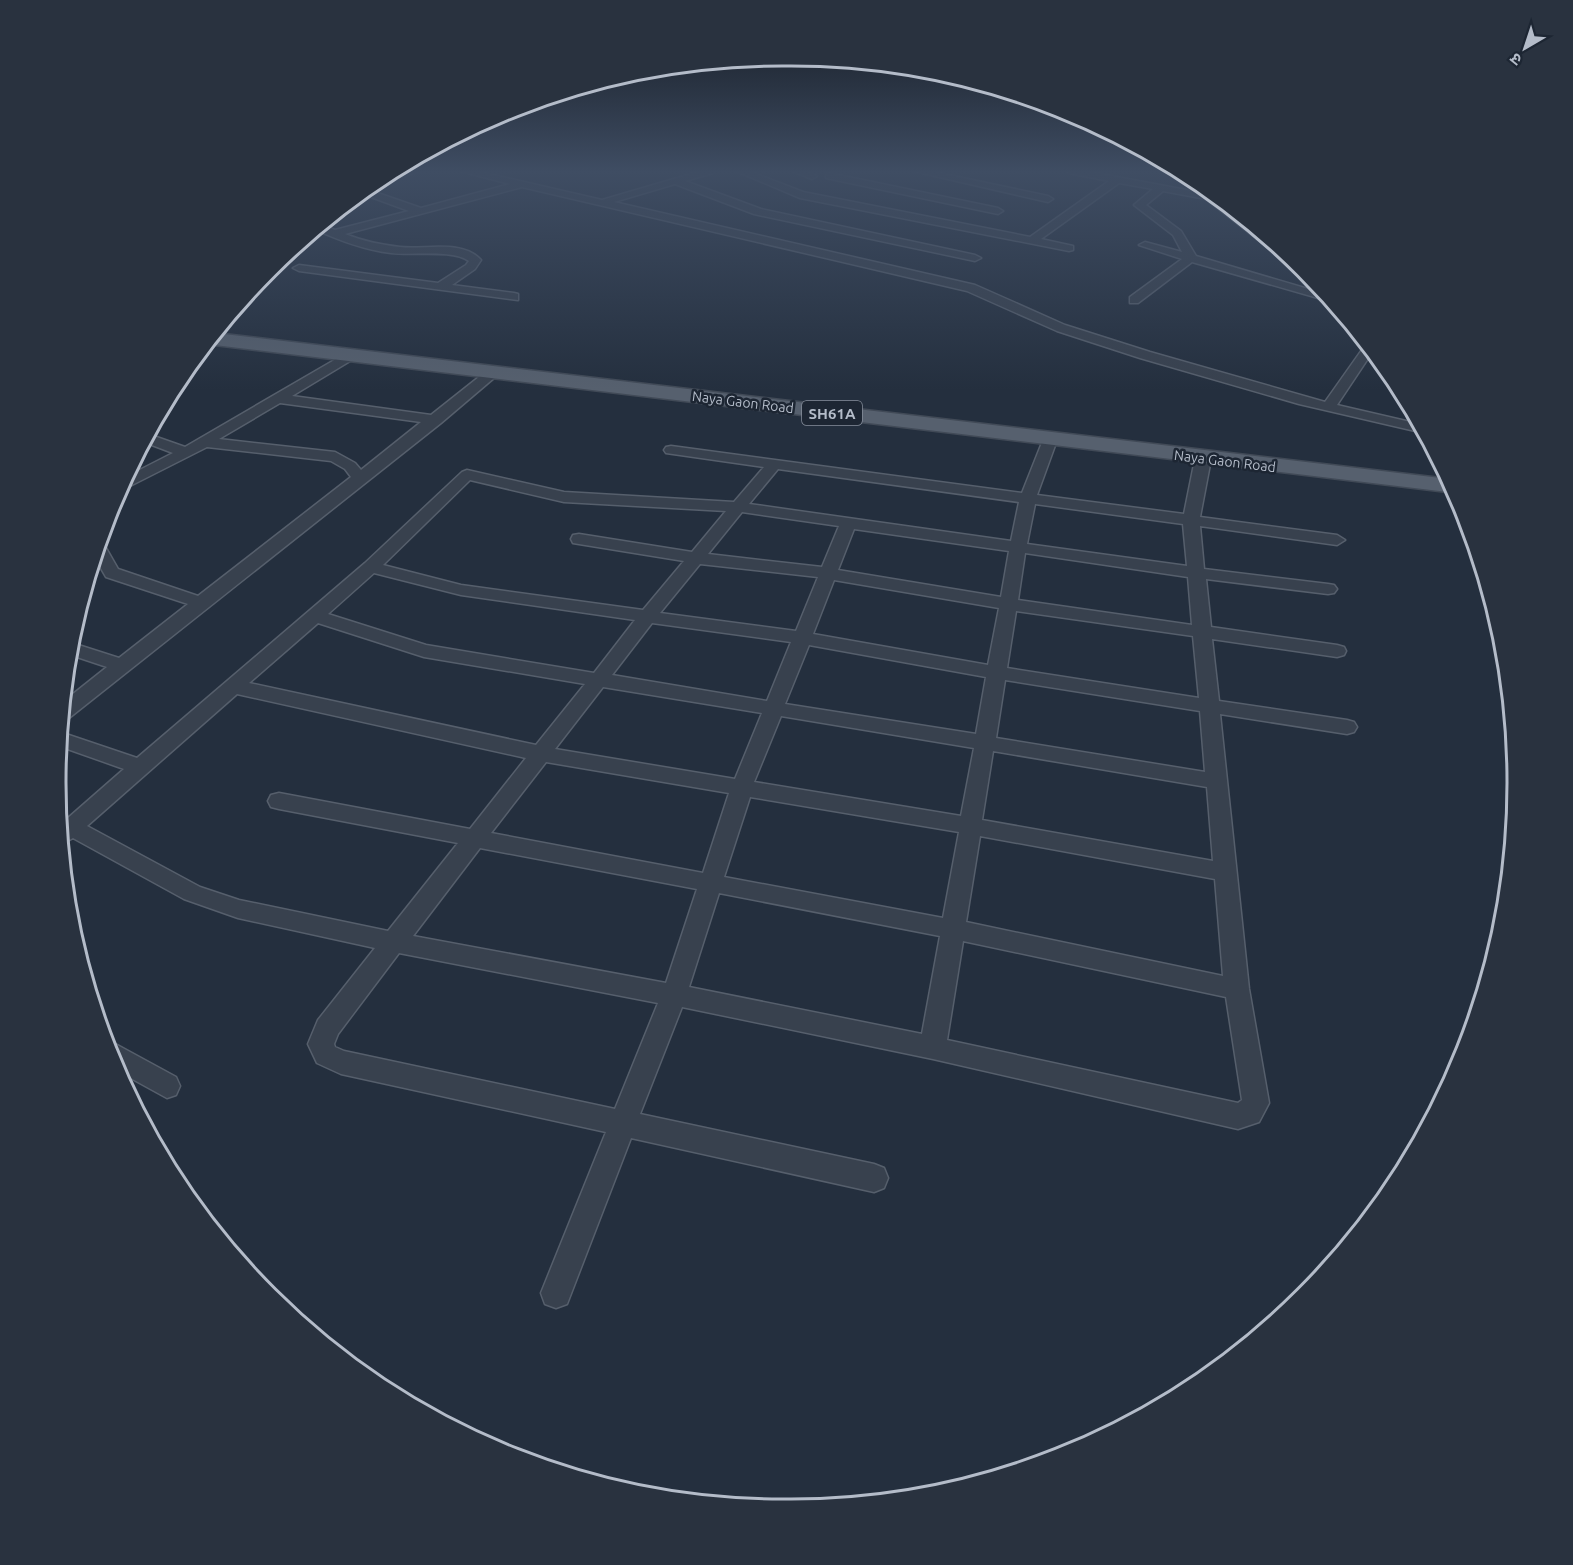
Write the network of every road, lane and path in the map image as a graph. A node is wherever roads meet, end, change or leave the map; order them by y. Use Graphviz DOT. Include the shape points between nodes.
graph roads {
  1 [pos="359,244"];
  2 [pos="781,244"];
  3 [pos="940,244"];
  4 [pos="956,244"];
  5 [pos="1047,244"];
  6 [pos="1183,244"];
  7 [pos="785,245"];
  8 [pos="1145,245"];
  9 [pos="1069,248"];
  10 [pos="975,258"];
  11 [pos="1191,258"];
  12 [pos="298,268"];
  13 [pos="905,272"];
  14 [pos="442,286"];
  15 [pos="1314,294"];
  16 [pos="514,297"];
  17 [pos="1134,300"];
  18 [pos="219,340"];
  19 [pos="1364,354"];
  20 [pos="350,355"];
  21 [pos="494,372"];
  22 [pos="277,398"];
  23 [pos="1328,407"];
  24 [pos="436,420"];
  25 [pos="1412,427"];
  26 [pos="1050,440"];
  27 [pos="153,441"];
  28 [pos="204,442"];
  29 [pos="671,450"];
  30 [pos="186,453"];
  31 [pos="1203,459"];
  32 [pos="775,463"];
  33 [pos="134,478"];
  34 [pos="360,479"];
  35 [pos="1442,486"];
  36 [pos="1028,497"];
  37 [pos="738,507"];
  38 [pos="1191,519"];
  39 [pos="849,522"];
  40 [pos="579,539"];
  41 [pos="1337,540"];
  42 [pos="1018,546"];
  43 [pos="103,556"];
  44 [pos="696,558"];
  45 [pos="371,567"];
  46 [pos="828,573"];
  47 [pos="1197,573"];
  48 [pos="1328,589"];
  49 [pos="201,603"];
  50 [pos="1008,604"];
  51 [pos="315,616"];
  52 [pos="647,617"];
  53 [pos="1202,632"];
  54 [pos="801,638"];
  55 [pos="79,651"];
  56 [pos="1337,651"];
  57 [pos="123,666"];
  58 [pos="998,673"];
  59 [pos="600,679"];
  60 [pos="232,686"];
  61 [pos="71,706"];
  62 [pos="1210,706"];
  63 [pos="772,708"];
  64 [pos="1347,727"];
  65 [pos="68,742"];
  66 [pos="984,744"];
  67 [pos="543,754"];
  68 [pos="140,767"];
  69 [pos="1217,781"];
  70 [pos="742,787"];
  71 [pos="279,801"];
  72 [pos="970,826"];
  73 [pos="68,830"];
  74 [pos="68,833"];
  75 [pos="476,839"];
  76 [pos="1226,872"];
  77 [pos="710,883"];
  78 [pos="953,929"];
  79 [pos="393,942"];
  80 [pos="1237,988"];
  81 [pos="674,995"];
  82 [pos="933,1048"];
  83 [pos="123,1060"];
  84 [pos="167,1086"];
  85 [pos="624,1123"];
  86 [pos="874,1178"];
  87 [pos="556,1293"];
  1 -- 14 [label="street" via="470,256 473,263"];
  2 -- 7 [label="street"];
  3 -- 13 [label="street"];
  4 -- 10 [label="street"];
  5 -- 9 [label="street"];
  6 -- 11 [label="street"];
  7 -- 13 [label="street"];
  8 -- 11 [label="street"];
  11 -- 15 [label="street"];
  11 -- 17 [label="street"];
  12 -- 14 [label="street"];
  13 -- 23 [label="street" via="971,288 1061,328 1145,355"];
  14 -- 16 [label="street"];
  18 -- 20 [label="main road, Naya Gaon Road / SH61A"];
  19 -- 23 [label="street"];
  20 -- 21 [label="main road, Naya Gaon Road / SH61A"];
  20 -- 22 [label="street"];
  21 -- 24 [label="street"];
  21 -- 26 [label="main road, Naya Gaon Road / SH61A"];
  22 -- 24 [label="street"];
  22 -- 28 [label="street"];
  23 -- 25 [label="street"];
  24 -- 34 [label="street"];
  26 -- 31 [label="main road, Naya Gaon Road / SH61A"];
  26 -- 36 [label="street"];
  27 -- 30 [label="street"];
  28 -- 30 [label="street"];
  28 -- 34 [label="street" via="335,457 350,466"];
  29 -- 32 [label="street"];
  30 -- 33 [label="street"];
  31 -- 35 [label="main road, Naya Gaon Road / SH61A"];
  31 -- 38 [label="street"];
  32 -- 36 [label="street"];
  32 -- 37 [label="street"];
  34 -- 49 [label="street"];
  36 -- 38 [label="street"];
  36 -- 42 [label="street"];
  37 -- 39 [label="street"];
  37 -- 44 [label="street"];
  37 -- 45 [label="street" via="564,497 467,475"];
  38 -- 41 [label="street"];
  38 -- 47 [label="street"];
  39 -- 42 [label="street"];
  39 -- 46 [label="street"];
  40 -- 44 [label="street"];
  42 -- 47 [label="street"];
  42 -- 50 [label="street"];
  43 -- 49 [label="street" via="112,573"];
  44 -- 46 [label="street"];
  44 -- 52 [label="street"];
  45 -- 51 [label="street"];
  45 -- 52 [label="street" via="461,590"];
  46 -- 50 [label="street"];
  46 -- 54 [label="street"];
  47 -- 48 [label="street"];
  47 -- 53 [label="street"];
  49 -- 57 [label="street"];
  50 -- 53 [label="street"];
  50 -- 58 [label="street"];
  51 -- 59 [label="street" via="424,651"];
  51 -- 60 [label="street"];
  52 -- 54 [label="street"];
  52 -- 59 [label="street"];
  53 -- 56 [label="street"];
  53 -- 62 [label="street"];
  54 -- 58 [label="street"];
  54 -- 63 [label="street"];
  55 -- 57 [label="street"];
  57 -- 61 [label="street"];
  58 -- 62 [label="street"];
  58 -- 66 [label="street"];
  59 -- 63 [label="street"];
  59 -- 67 [label="street"];
  60 -- 67 [label="street"];
  60 -- 68 [label="street"];
  62 -- 64 [label="street"];
  62 -- 69 [label="street"];
  63 -- 66 [label="street"];
  63 -- 70 [label="street"];
  65 -- 68 [label="street"];
  66 -- 69 [label="street"];
  66 -- 72 [label="street"];
  67 -- 70 [label="street"];
  67 -- 75 [label="street"];
  68 -- 73 [label="street"];
  69 -- 76 [label="street"];
  70 -- 72 [label="street"];
  70 -- 77 [label="street"];
  71 -- 75 [label="street"];
  72 -- 76 [label="street"];
  72 -- 78 [label="street"];
  74 -- 79 [label="street" via="214,903"];
  75 -- 77 [label="street"];
  75 -- 79 [label="street"];
  76 -- 80 [label="street"];
  77 -- 78 [label="street"];
  77 -- 81 [label="street"];
  78 -- 80 [label="street"];
  78 -- 82 [label="street"];
  79 -- 81 [label="street"];
  79 -- 85 [label="street" via="327,1028 321,1044 326,1055 341,1062"];
  80 -- 82 [label="street" via="1256,1103 1249,1113 1238,1116"];
  81 -- 82 [label="street"];
  81 -- 85 [label="street"];
  83 -- 84 [label="street"];
  85 -- 86 [label="street"];
  85 -- 87 [label="street"];
}
